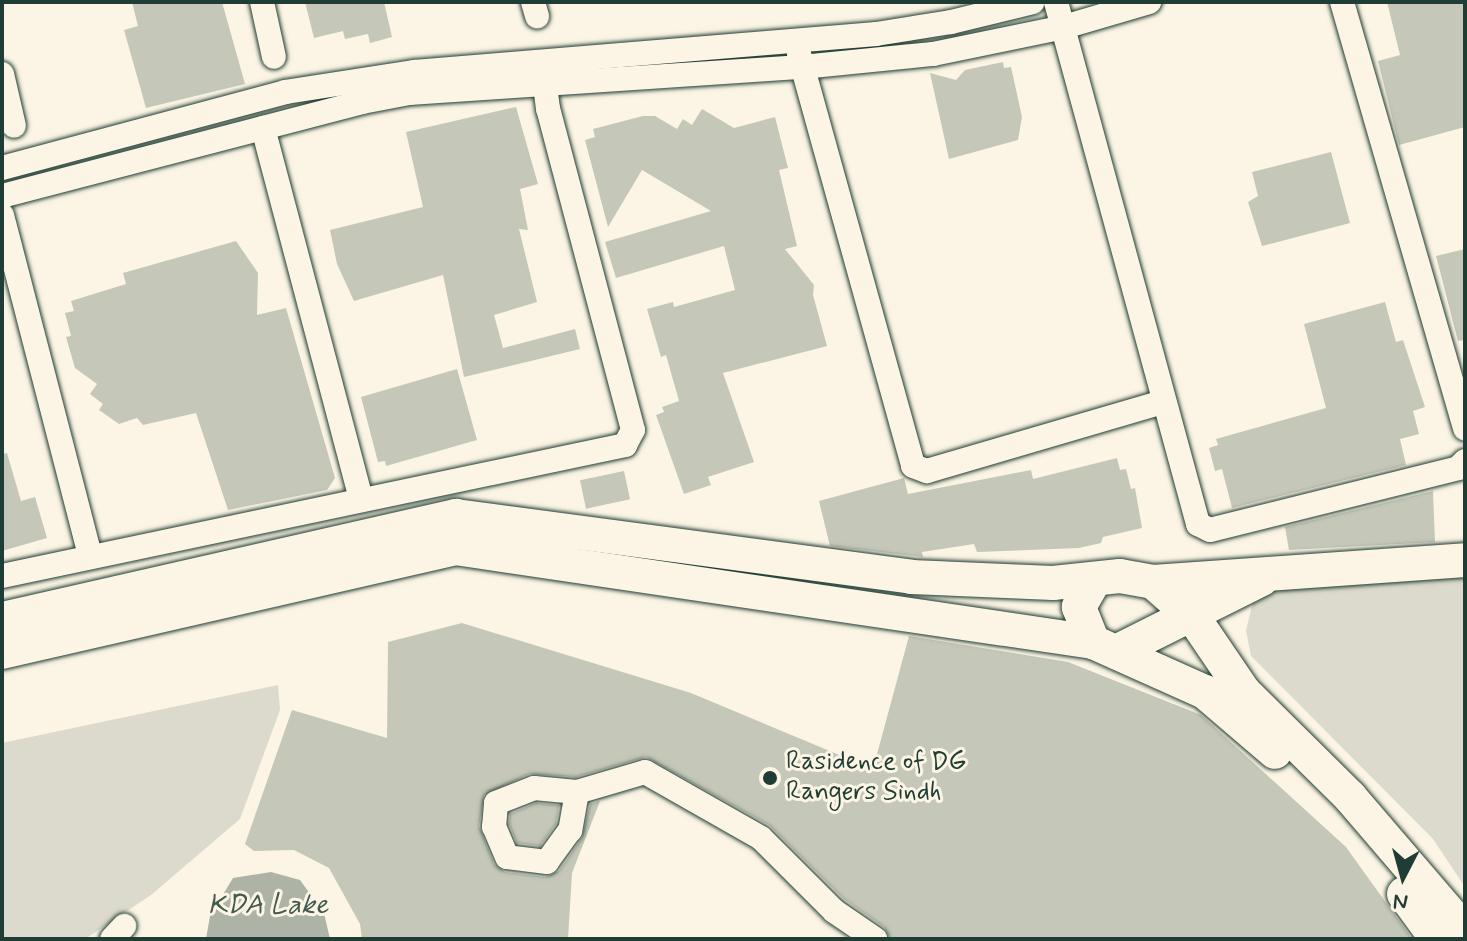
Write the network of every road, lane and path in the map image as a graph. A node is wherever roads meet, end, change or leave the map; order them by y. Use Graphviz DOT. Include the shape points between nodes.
graph roads {
  1 [pos="262,2"];
  2 [pos="1033,2"];
  3 [pos="1056,2"];
  4 [pos="1149,2"];
  5 [pos="1342,2"];
  6 [pos="1064,27"];
  7 [pos="796,39"];
  8 [pos="274,57"];
  9 [pos="802,67"];
  10 [pos="543,73"];
  11 [pos="2,74"];
  12 [pos="14,126"];
  13 [pos="263,128"];
  14 [pos="2,168"];
  15 [pos="2,196"];
  16 [pos="2,215"];
  17 [pos="1163,402"];
  18 [pos="1465,429"];
  19 [pos="1465,461"];
  20 [pos="361,499"];
  21 [pos="90,555"];
  22 [pos="1465,560"];
  23 [pos="1274,573"];
  24 [pos="2,576"];
  25 [pos="1095,579"];
  26 [pos="1153,582"];
  27 [pos="1235,594"];
  28 [pos="1193,617"];
  29 [pos="2,619"];
  30 [pos="1104,647"];
  31 [pos="2,652"];
  32 [pos="1222,660"];
  33 [pos="577,792"];
  34 [pos="1465,931"];
  35 [pos="875,939"];
  36 [pos="1437,939"];
  1 -- 8 [label="street"];
  2 -- 7 [label="street" via="876,34"];
  3 -- 6 [label="street"];
  4 -- 6 [label="street"];
  5 -- 18 [label="street"];
  6 -- 9 [label="street" via="933,54"];
  6 -- 17 [label="street"];
  7 -- 9 [label="street"];
  7 -- 10 [label="street"];
  9 -- 10 [label="street"];
  9 -- 17 [label="street" via="913,466 927,471"];
  10 -- 13 [label="street" via="409,93"];
  10 -- 14 [label="street" via="414,72 285,92"];
  10 -- 20 [label="street" via="631,437 625,445"];
  11 -- 12 [label="street"];
  13 -- 15 [label="street"];
  13 -- 20 [label="street"];
  16 -- 21 [label="street"];
  17 -- 19 [label="street" via="1198,524 1210,530 1458,468"];
  20 -- 21 [label="street"];
  21 -- 24 [label="street"];
  22 -- 23 [label="street"];
  23 -- 26 [label="street"];
  23 -- 27 [label="street"];
  25 -- 26 [label="street" via="1120,576"];
  25 -- 29 [label="street" via="1053,583 911,577 456,516"];
  25 -- 30 [label="street" via="1079,607"];
  26 -- 28 [label="street"];
  27 -- 28 [label="street"];
  27 -- 32 [label="street"];
  28 -- 30 [label="street"];
  28 -- 32 [label="street"];
  30 -- 31 [label="street" via="455,548"];
  30 -- 36 [label="street" via="1205,692 1308,781"];
  32 -- 34 [label="street" via="1244,692 1350,797"];
  33 -- 35 [label="street" via="645,772 761,838 834,911"];
}
